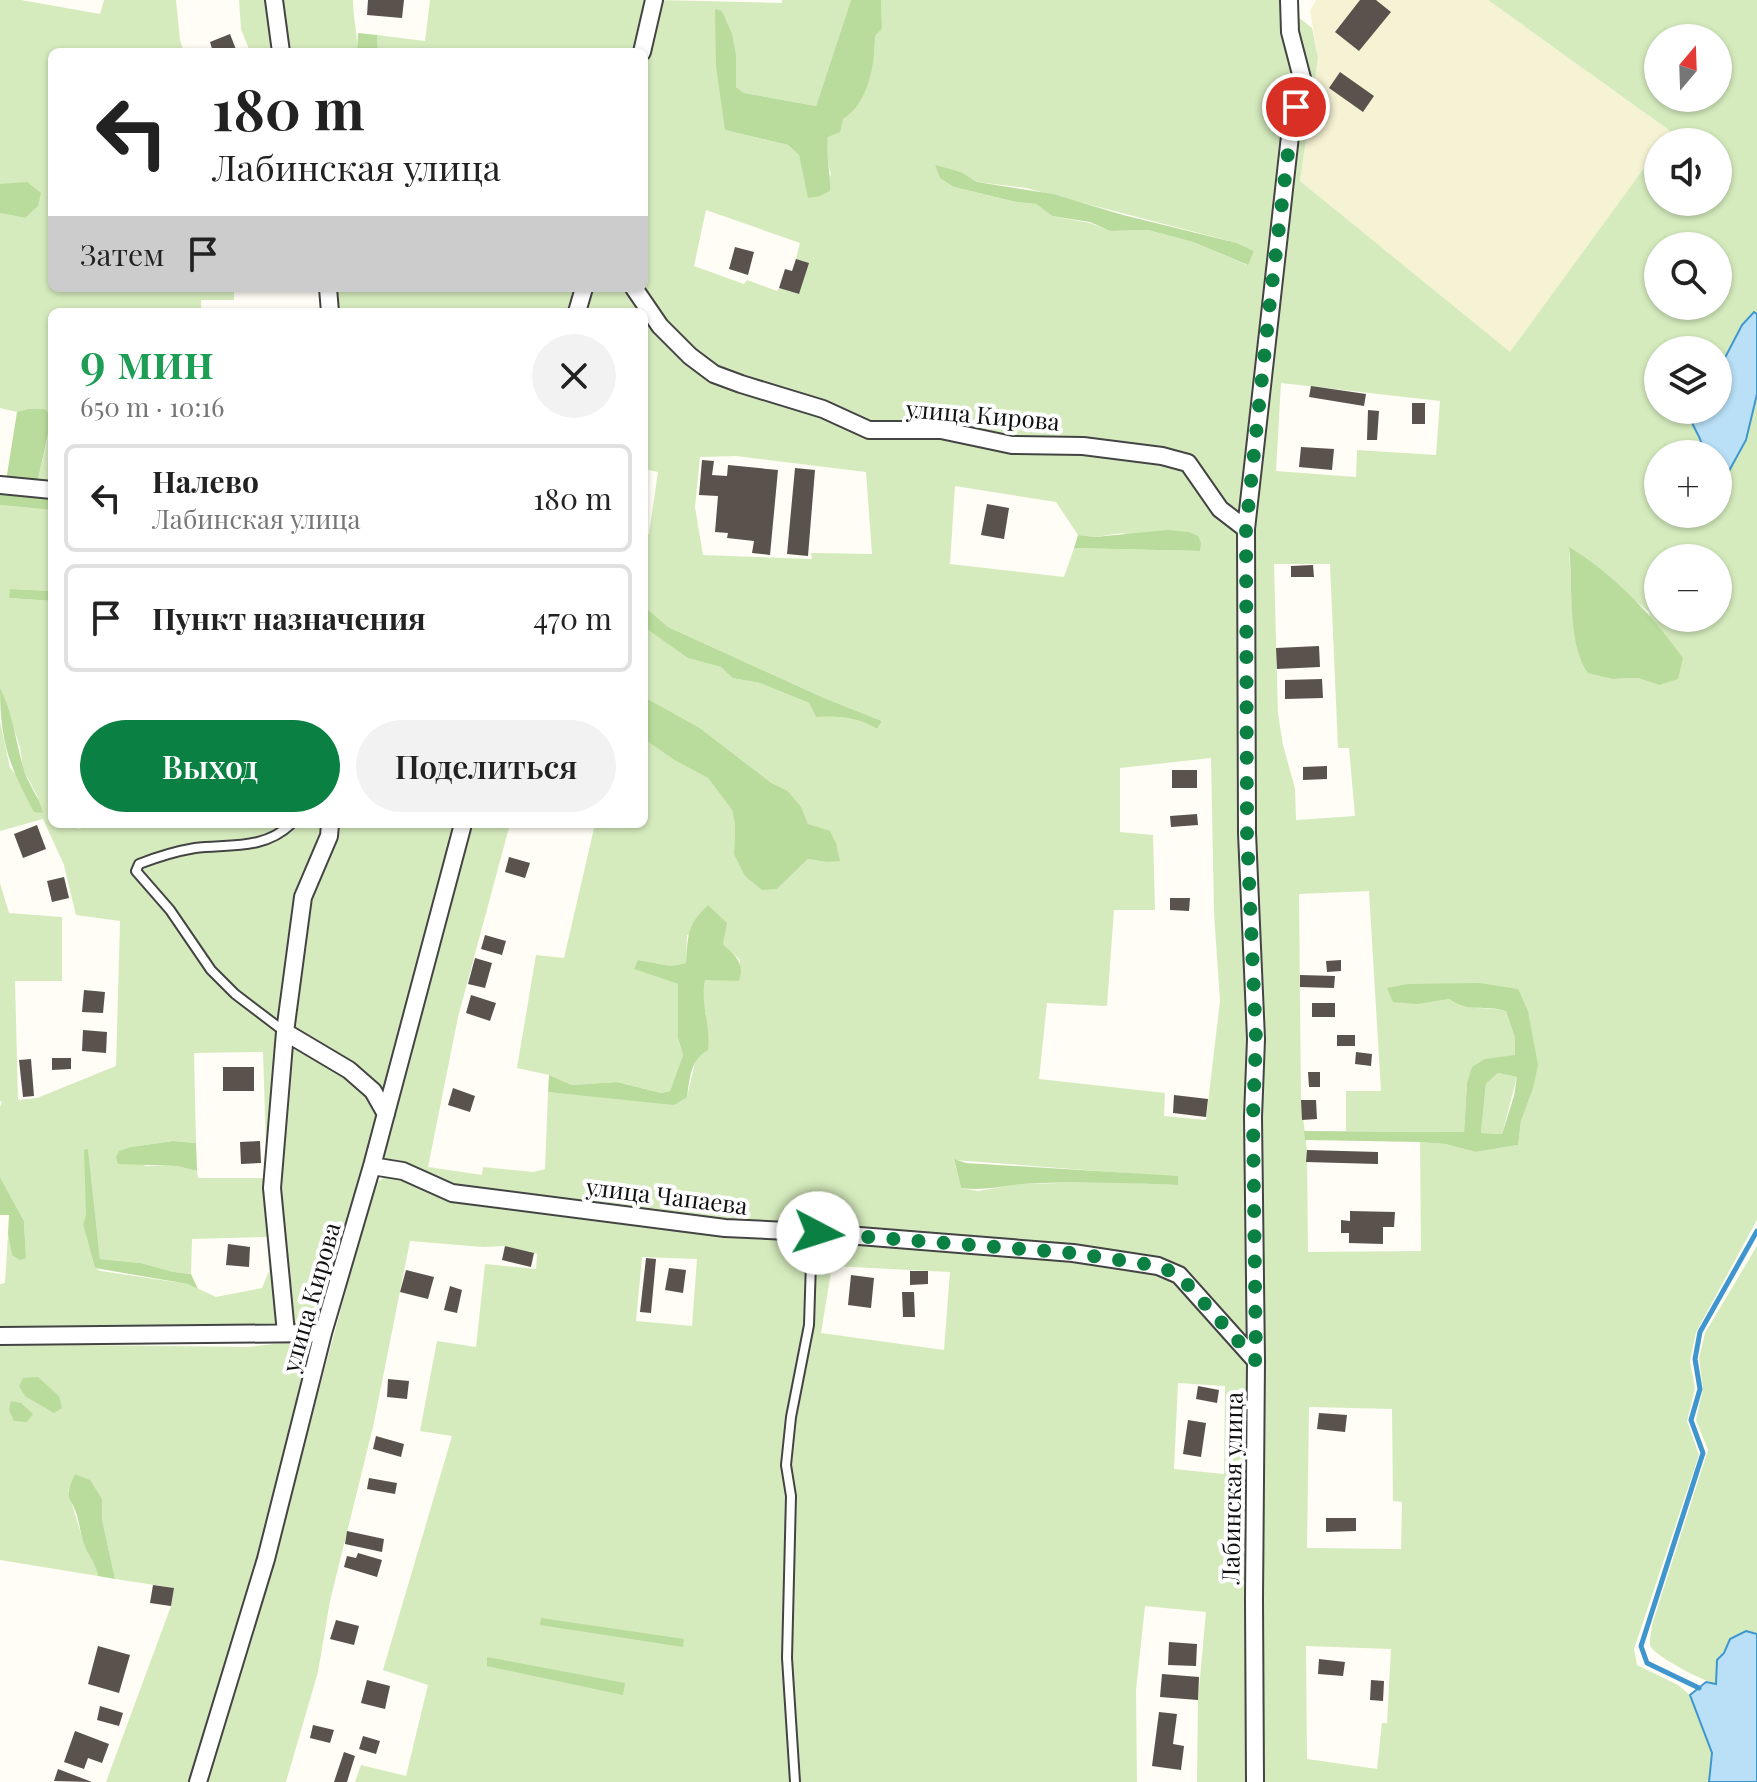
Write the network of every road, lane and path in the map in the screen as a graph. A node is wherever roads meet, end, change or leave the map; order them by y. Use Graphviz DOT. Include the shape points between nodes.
graph roads {
  1 [pos="274,0"];
  2 [pos="654,0"];
  3 [pos="1289,0"];
  4 [pos="280,48"];
  5 [pos="643,48"];
  6 [pos="648,308"];
  7 [pos="0,485"];
  8 [pos="48,490"];
  9 [pos="1246,529"];
  10 [pos="287,828"];
  11 [pos="330,828"];
  12 [pos="462,828"];
  13 [pos="285,1032"];
  14 [pos="386,1114"];
  15 [pos="372,1166"];
  16 [pos="809,1232"];
  17 [pos="286,1333"];
  18 [pos="323,1333"];
  19 [pos="0,1336"];
  20 [pos="1256,1361"];
  21 [pos="796,1781"];
  22 [pos="198,1782"];
  23 [pos="1255,1782"];
  1 -- 4 [label="street"];
  2 -- 5 [label="street"];
  3 -- 9 [label="street, Лабинская улица" via="1290,32 1302,78 1290,136"];
  6 -- 9 [label="street, улица Кирова" via="690,356 714,374 823,409 869,430 941,430 1012,445 1083,446 1188,463 1220,509"];
  7 -- 8 [label="street"];
  9 -- 20 [label="street, Лабинская улица"];
  10 -- 13 [label="lane" via="252,845 192,848 139,864 136,871 211,970"];
  11 -- 13 [label="street, улица Кирова" via="303,897"];
  12 -- 14 [label="street, улица Кирова"];
  13 -- 14 [label="street" via="349,1070 373,1091"];
  13 -- 17 [label="street, улица Кирова" via="272,1188"];
  14 -- 15 [label="street, улица Кирова"];
  15 -- 16 [label="street, улица Чапаева" via="403,1171 452,1193 725,1228"];
  15 -- 18 [label="street, улица Кирова"];
  16 -- 20 [label="street, улица Чапаева" via="1073,1253 1158,1266 1179,1275"];
  16 -- 21 [label="lane" via="809,1325 786,1465 791,1496 787,1658"];
  17 -- 18 [label="street"];
  17 -- 19 [label="street"];
  18 -- 22 [label="street, улица Кирова" via="266,1559"];
  20 -- 23 [label="street, Лабинская улица"];
}
